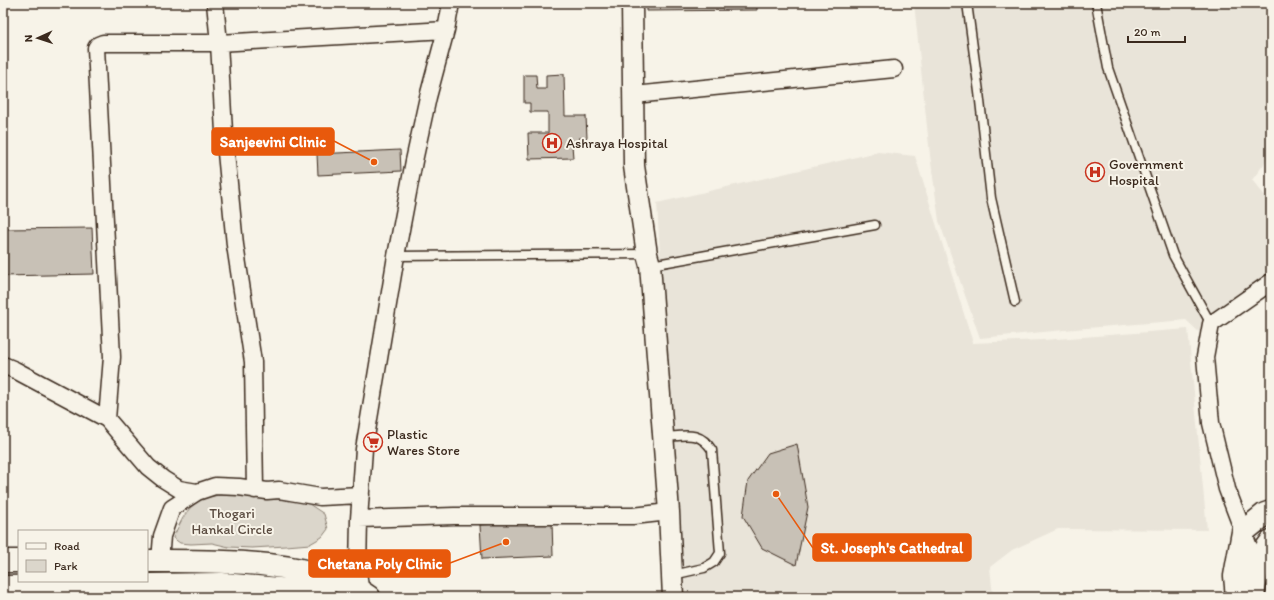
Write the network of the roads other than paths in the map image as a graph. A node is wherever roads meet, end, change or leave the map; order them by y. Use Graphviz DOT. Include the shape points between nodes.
graph roads {
  1 [pos="215,3"];
  2 [pos="451,3"];
  3 [pos="632,3"];
  4 [pos="967,3"];
  5 [pos="1096,3"];
  6 [pos="446,30"];
  7 [pos="219,43"];
  8 [pos="894,69"];
  9 [pos="634,94"];
  10 [pos="875,225"];
  11 [pos="396,256"];
  12 [pos="648,260"];
  13 [pos="1271,282"];
  14 [pos="1016,302"];
  15 [pos="1212,324"];
  16 [pos="3,364"];
  17 [pos="107,419"];
  18 [pos="662,437"];
  19 [pos="255,490"];
  20 [pos="197,492"];
  21 [pos="361,495"];
  22 [pos="669,512"];
  23 [pos="1271,512"];
  24 [pos="360,519"];
  25 [pos="1243,532"];
  26 [pos="1271,542"];
  27 [pos="3,561"];
  28 [pos="18,561"];
  29 [pos="154,561"];
  30 [pos="1257,568"];
  31 [pos="672,575"];
  32 [pos="3,587"];
  33 [pos="363,595"];
  34 [pos="325,597"];
  35 [pos="673,597"];
  36 [pos="1237,597"];
  37 [pos="1253,597"];
  1 -- 7 [label="street"];
  2 -- 6 [label="street"];
  3 -- 9 [label="street"];
  4 -- 14 [label="lane" via="991,198"];
  5 -- 15 [label="lane" via="1108,68 1172,255"];
  6 -- 7 [label="street"];
  6 -- 11 [label="street" via="428,97"];
  7 -- 17 [label="street" via="103,42 96,48 112,357"];
  7 -- 19 [label="street" via="224,132 235,245 253,362"];
  8 -- 9 [label="street"];
  9 -- 12 [label="street" via="634,166"];
  10 -- 12 [label="lane"];
  11 -- 12 [label="lane"];
  11 -- 21 [label="street" via="364,449"];
  12 -- 18 [label="street"];
  13 -- 15 [label="street"];
  15 -- 25 [label="street" via="1205,357 1211,423 1227,489"];
  16 -- 17 [label="street"];
  17 -- 20 [label="street" via="153,471 179,489"];
  18 -- 22 [label="street"];
  18 -- 31 [label="lane" via="697,435 707,442 712,450 720,553 714,562 704,568"];
  19 -- 20 [label="street" via="215,486"];
  19 -- 21 [label="street" via="279,490 320,497"];
  20 -- 29 [label="street" via="172,508"];
  21 -- 24 [label="street"];
  22 -- 24 [label="street" via="633,516"];
  22 -- 31 [label="street"];
  23 -- 25 [label="highway"];
  24 -- 33 [label="street" via="358,570"];
  25 -- 30 [label="street"];
  25 -- 36 [label="highway" via="1235,576"];
  26 -- 30 [label="highway"];
  27 -- 28 [label="highway"];
  29 -- 33 [label="highway" via="248,563 291,568 330,577"];
  30 -- 37 [label="highway"];
  31 -- 35 [label="street"];
  32 -- 34 [label="highway" via="222,584 251,585"];
}
